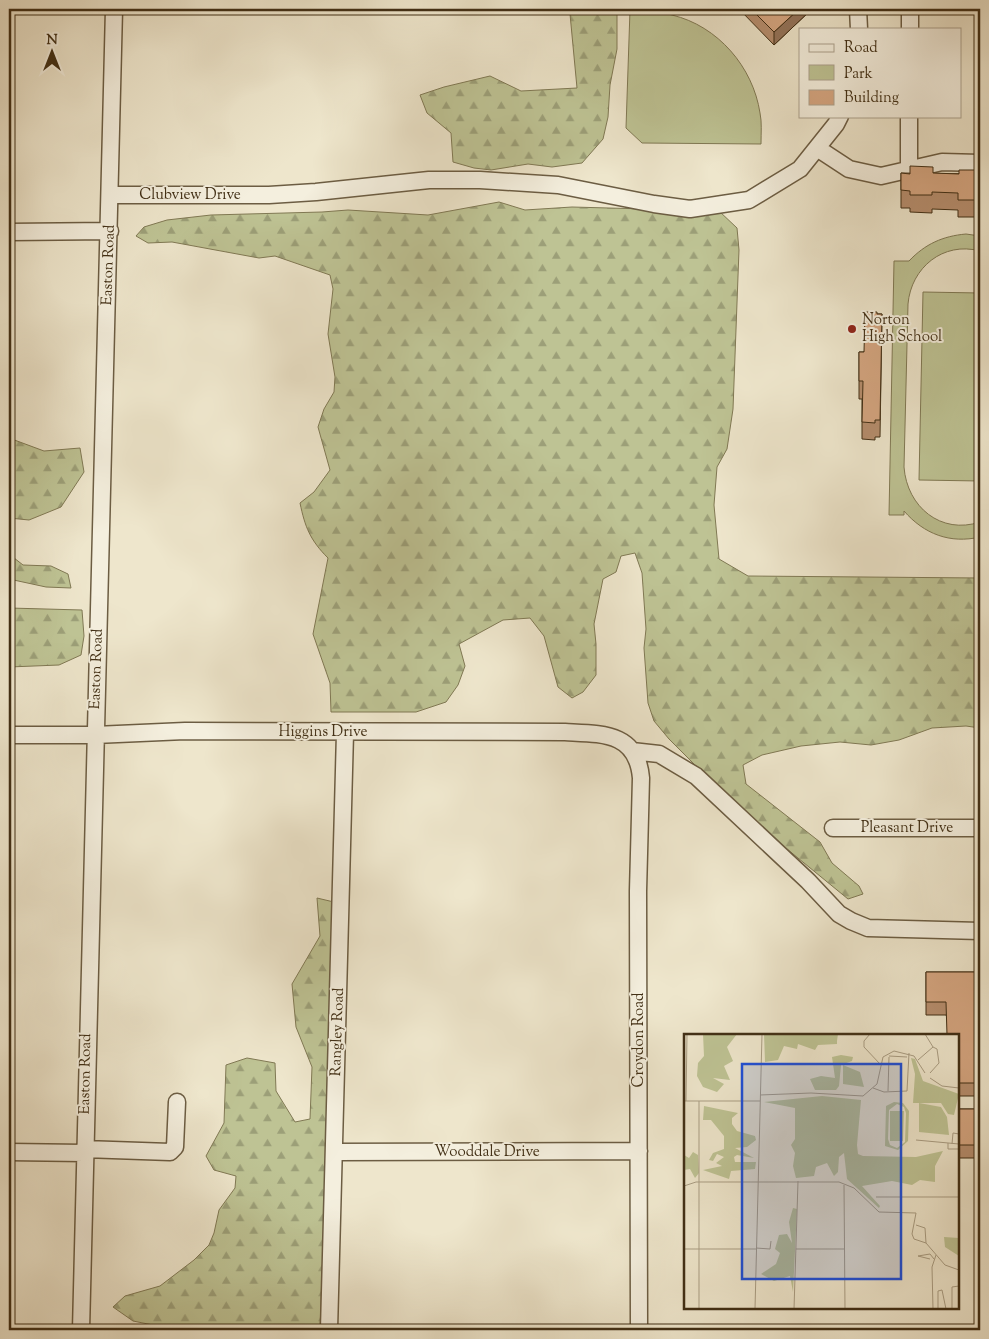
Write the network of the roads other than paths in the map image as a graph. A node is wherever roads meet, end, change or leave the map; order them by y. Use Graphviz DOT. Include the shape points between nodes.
graph roads {
  1 [pos="114,9"];
  2 [pos="858,9"];
  3 [pos="910,9"];
  4 [pos="859,28"];
  5 [pos="910,28"];
  6 [pos="839,118"];
  7 [pos="909,118"];
  8 [pos="817,148"];
  9 [pos="980,163"];
  10 [pos="909,170"];
  11 [pos="110,195"];
  12 [pos="110,231"];
  13 [pos="9,232"];
  14 [pos="345,733"];
  15 [pos="9,735"];
  16 [pos="95,735"];
  17 [pos="632,751"];
  18 [pos="833,828"];
  19 [pos="980,828"];
  20 [pos="980,931"];
  21 [pos="177,1102"];
  22 [pos="84,1151"];
  23 [pos="639,1151"];
  24 [pos="9,1152"];
  25 [pos="335,1152"];
  26 [pos="81,1330"];
  27 [pos="329,1330"];
  28 [pos="639,1330"];
  1 -- 11 [label="street, Easton Road"];
  2 -- 4 [label="street"];
  3 -- 5 [label="street"];
  6 -- 8 [label="street, Clubview Drive"];
  7 -- 10 [label="street"];
  8 -- 10 [label="street" via="849,169 881,176"];
  8 -- 11 [label="street, Clubview Drive" via="800,169 749,200 690,209 558,185 480,180 429,180 269,195"];
  9 -- 10 [label="street" via="942,162"];
  11 -- 12 [label="street, Easton Road"];
  12 -- 13 [label="street"];
  12 -- 16 [label="street, Easton Road"];
  14 -- 16 [label="street, Higgins Drive"];
  14 -- 17 [label="street, Higgins Drive" via="599,734 616,738"];
  14 -- 25 [label="street, Rangley Road"];
  15 -- 16 [label="street, Higgins Drive"];
  16 -- 22 [label="street, Easton Road"];
  17 -- 20 [label="street" via="659,754 696,776 808,881 838,914 851,921 868,928"];
  17 -- 23 [label="street, Croydon Road" via="641,778"];
  18 -- 19 [label="street, Pleasant Drive"];
  21 -- 22 [label="street" via="176,1141 170,1152"];
  22 -- 24 [label="street"];
  22 -- 26 [label="street, Easton Road"];
  23 -- 25 [label="street, Wooddale Drive"];
  23 -- 28 [label="street, Croydon Road"];
  25 -- 27 [label="street, Rangley Road"];
}
